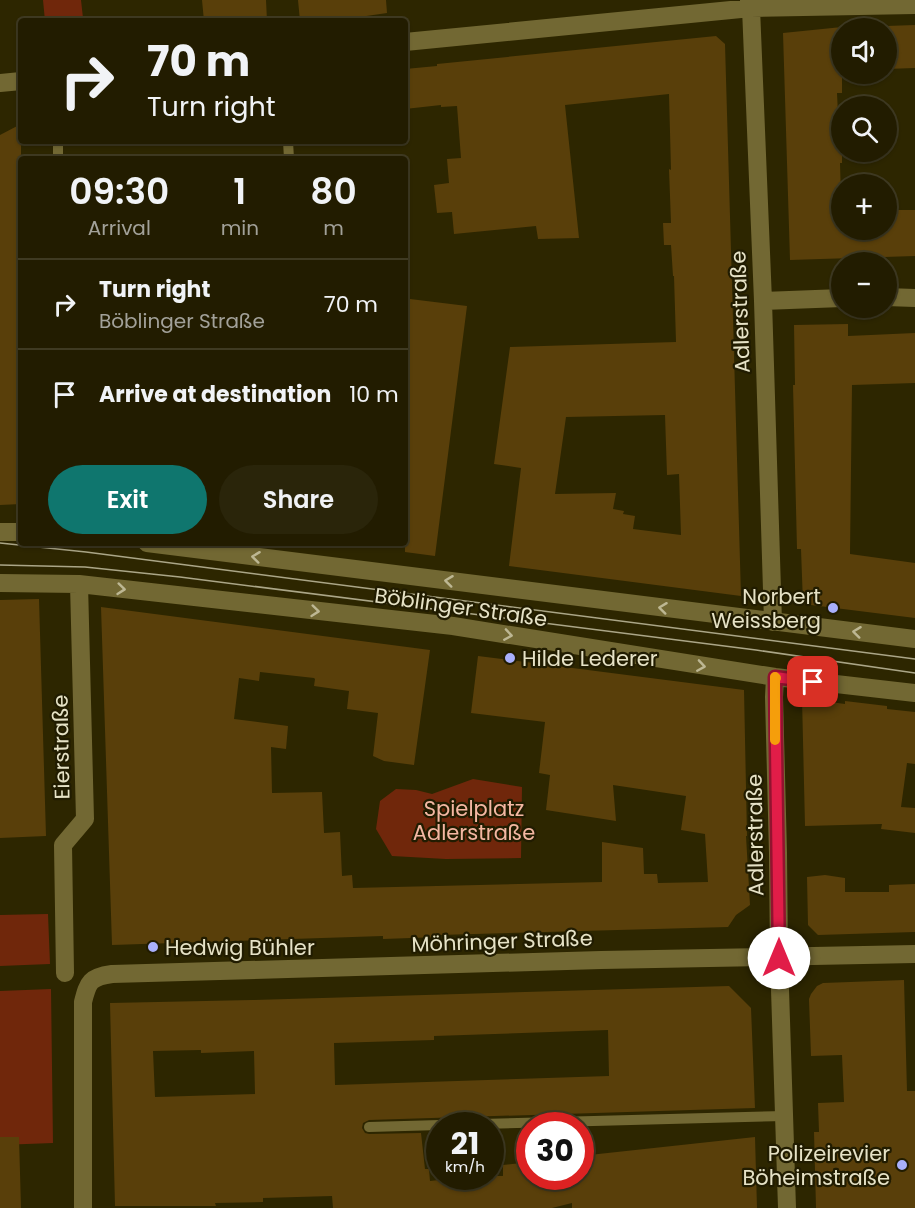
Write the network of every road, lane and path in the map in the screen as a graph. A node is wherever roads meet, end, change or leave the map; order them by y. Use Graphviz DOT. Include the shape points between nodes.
graph roads {
  1 [pos="748,3"];
  2 [pos="857,3"];
  3 [pos="915,5"];
  4 [pos="408,42"];
  5 [pos="18,81"];
  6 [pos="0,83"];
  7 [pos="897,297"];
  8 [pos="831,298"];
  9 [pos="915,298"];
  10 [pos="763,301"];
  11 [pos="0,532"];
  12 [pos="18,532"];
  13 [pos="198,546"];
  14 [pos="215,547"];
  15 [pos="0,583"];
  16 [pos="79,584"];
  17 [pos="772,622"];
  18 [pos="915,639"];
  19 [pos="775,677"];
  20 [pos="915,693"];
  21 [pos="915,954"];
  22 [pos="779,958"];
  23 [pos="65,973"];
  24 [pos="785,1116"];
  25 [pos="504,1123"];
  26 [pos="426,1125"];
  27 [pos="369,1127"];
  28 [pos="83,1208"];
  29 [pos="787,1208"];
  1 -- 2 [label="street"];
  1 -- 4 [label="street"];
  1 -- 10 [label="street, Adlerstraße"];
  2 -- 3 [label="street"];
  5 -- 6 [label="street"];
  7 -- 9 [label="street"];
  8 -- 10 [label="street"];
  10 -- 17 [label="street, Adlerstraße"];
  11 -- 12 [label="street"];
  13 -- 14 [label="street, Böblinger Straße"];
  17 -- 14 [label="street, Böblinger Straße, one-way"];
  15 -- 16 [label="street, Böblinger Straße"];
  16 -- 19 [label="street, Böblinger Straße, one-way" via="453,626"];
  16 -- 23 [label="street, Eierstraße" via="85,819 63,845"];
  18 -- 17 [label="street, Böblinger Straße, one-way"];
  19 -- 20 [label="street, Böblinger Straße"];
  19 -- 22 [label="street, Adlerstraße"];
  21 -- 22 [label="street, Möhringer Straße"];
  22 -- 24 [label="street, Adlerstraße"];
  22 -- 28 [label="street, Möhringer Straße" via="99,975 91,980 83,1002"];
  24 -- 25 [label="lane"];
  24 -- 29 [label="street, Adlerstraße"];
  26 -- 27 [label="lane"];
}
